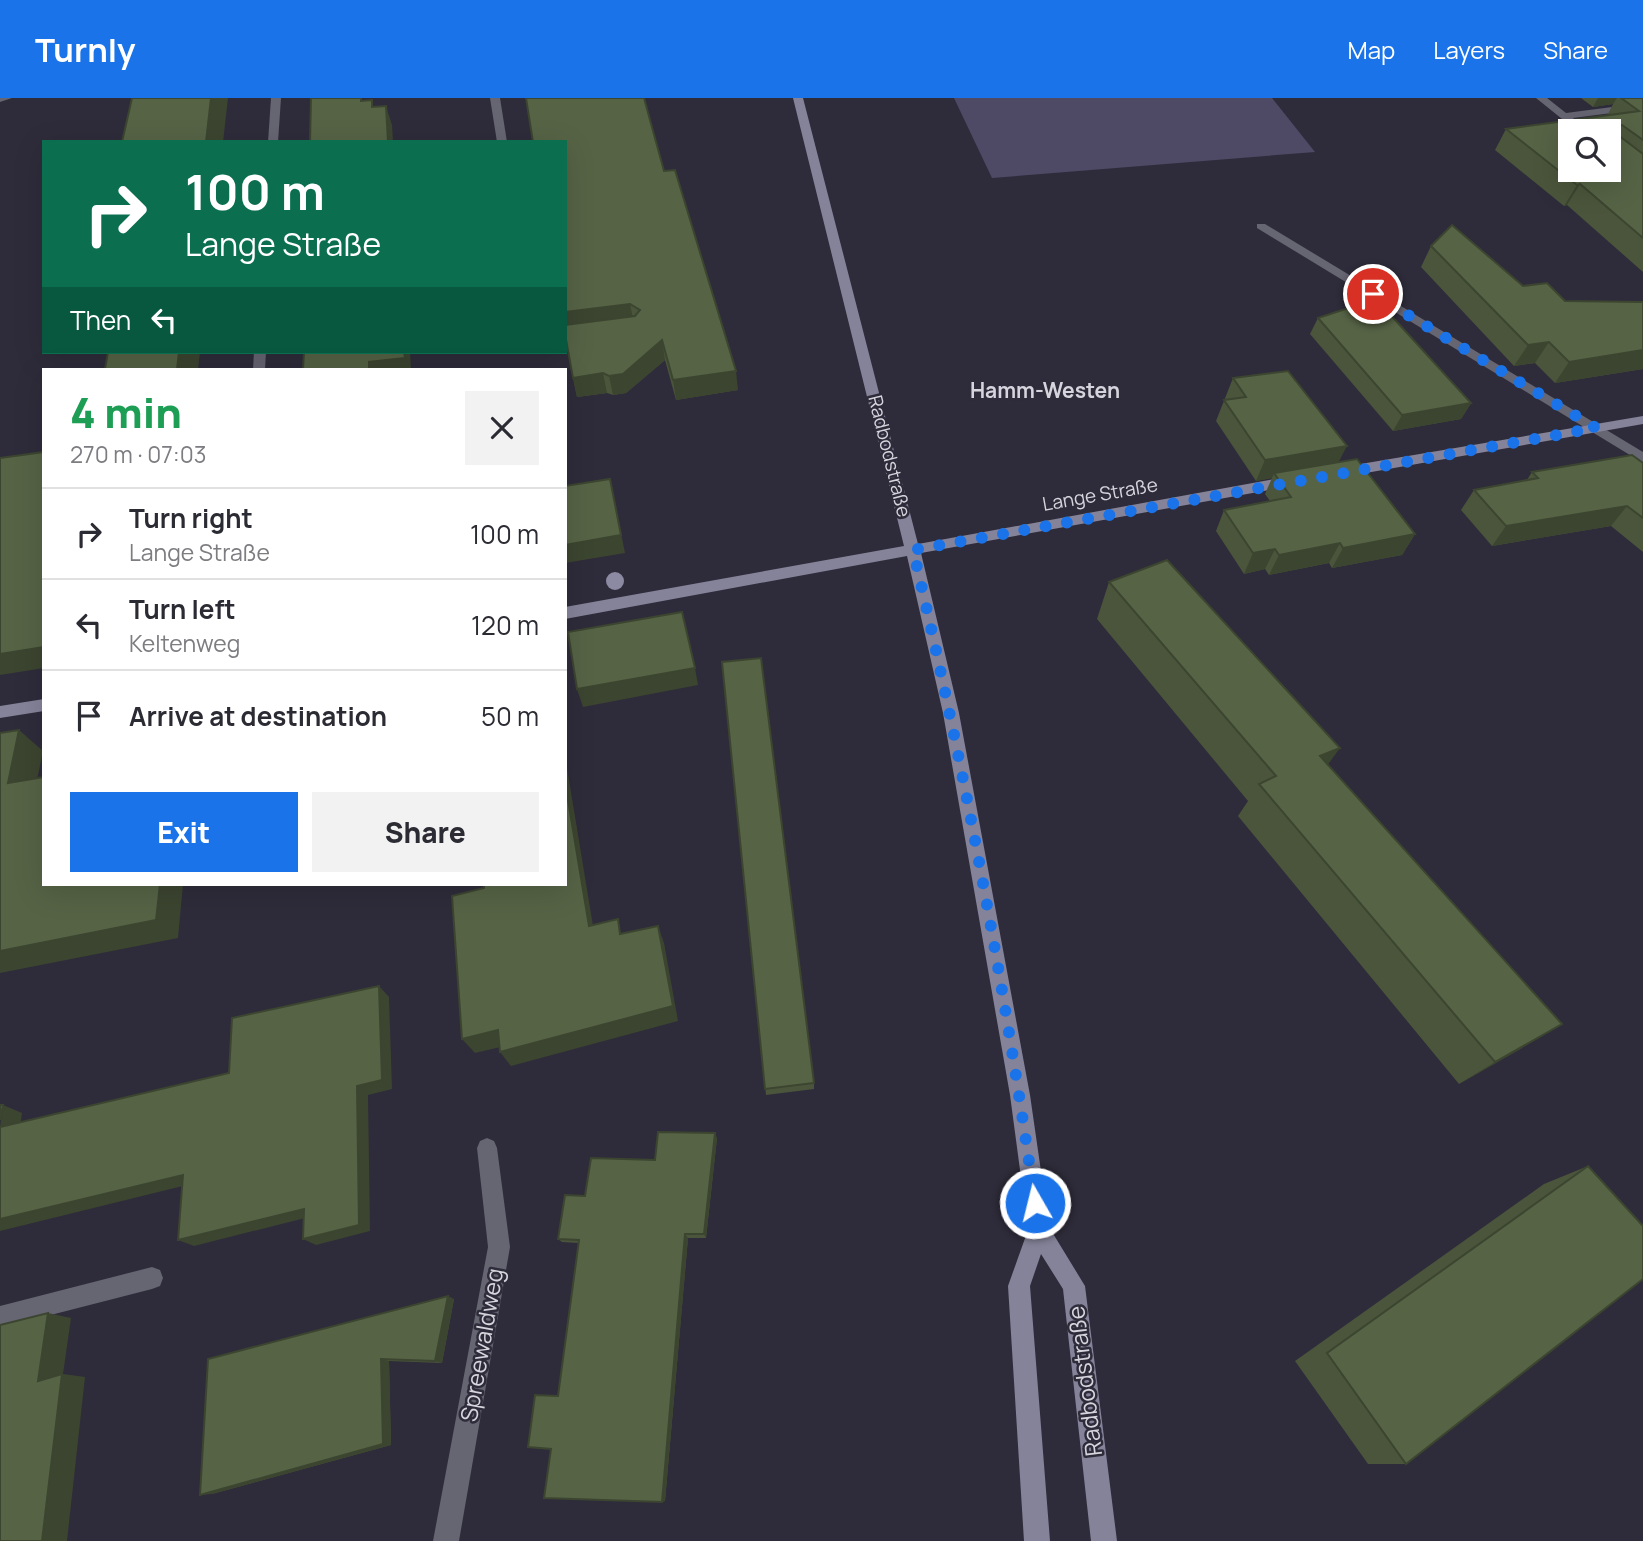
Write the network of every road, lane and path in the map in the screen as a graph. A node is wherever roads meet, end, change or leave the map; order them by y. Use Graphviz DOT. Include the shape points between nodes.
graph roads {
  1 [pos="7,98"];
  2 [pos="276,98"];
  3 [pos="495,98"];
  4 [pos="798,98"];
  5 [pos="1541,98"];
  6 [pos="0,99"];
  7 [pos="1643,106"];
  8 [pos="1564,116"];
  9 [pos="1568,119"];
  10 [pos="273,140"];
  11 [pos="502,140"];
  12 [pos="1261,226"];
  13 [pos="1643,420"];
  14 [pos="1596,428"];
  15 [pos="1643,458"];
  16 [pos="1334,474"];
  17 [pos="1307,478"];
  18 [pos="913,550"];
  19 [pos="567,613"];
  20 [pos="42,705"];
  21 [pos="0,712"];
  22 [pos="487,1148"];
  23 [pos="1039,1230"];
  24 [pos="152,1278"];
  25 [pos="0,1317"];
  26 [pos="446,1541"];
  27 [pos="1037,1541"];
  28 [pos="1104,1541"];
  1 -- 6 [label="street"];
  2 -- 10 [label="street"];
  3 -- 11 [label="street"];
  4 -- 18 [label="main road, Radbodstraße"];
  5 -- 8 [label="street"];
  7 -- 8 [label="street"];
  8 -- 9 [label="street"];
  12 -- 14 [label="street"];
  13 -- 14 [label="main road"];
  14 -- 15 [label="street"];
  14 -- 16 [label="main road"];
  17 -- 18 [label="main road, Lange Straße"];
  18 -- 19 [label="main road, Lange Straße"];
  18 -- 23 [label="main road, Radbodstraße" via="951,713 1020,1095"];
  20 -- 21 [label="main road"];
  22 -- 26 [label="street, Spreewaldweg" via="499,1247"];
  23 -- 27 [label="main road, Radbodstraße" via="1019,1286"];
  23 -- 28 [label="main road, Radbodstraße" via="1074,1286"];
  24 -- 25 [label="street"];
}
